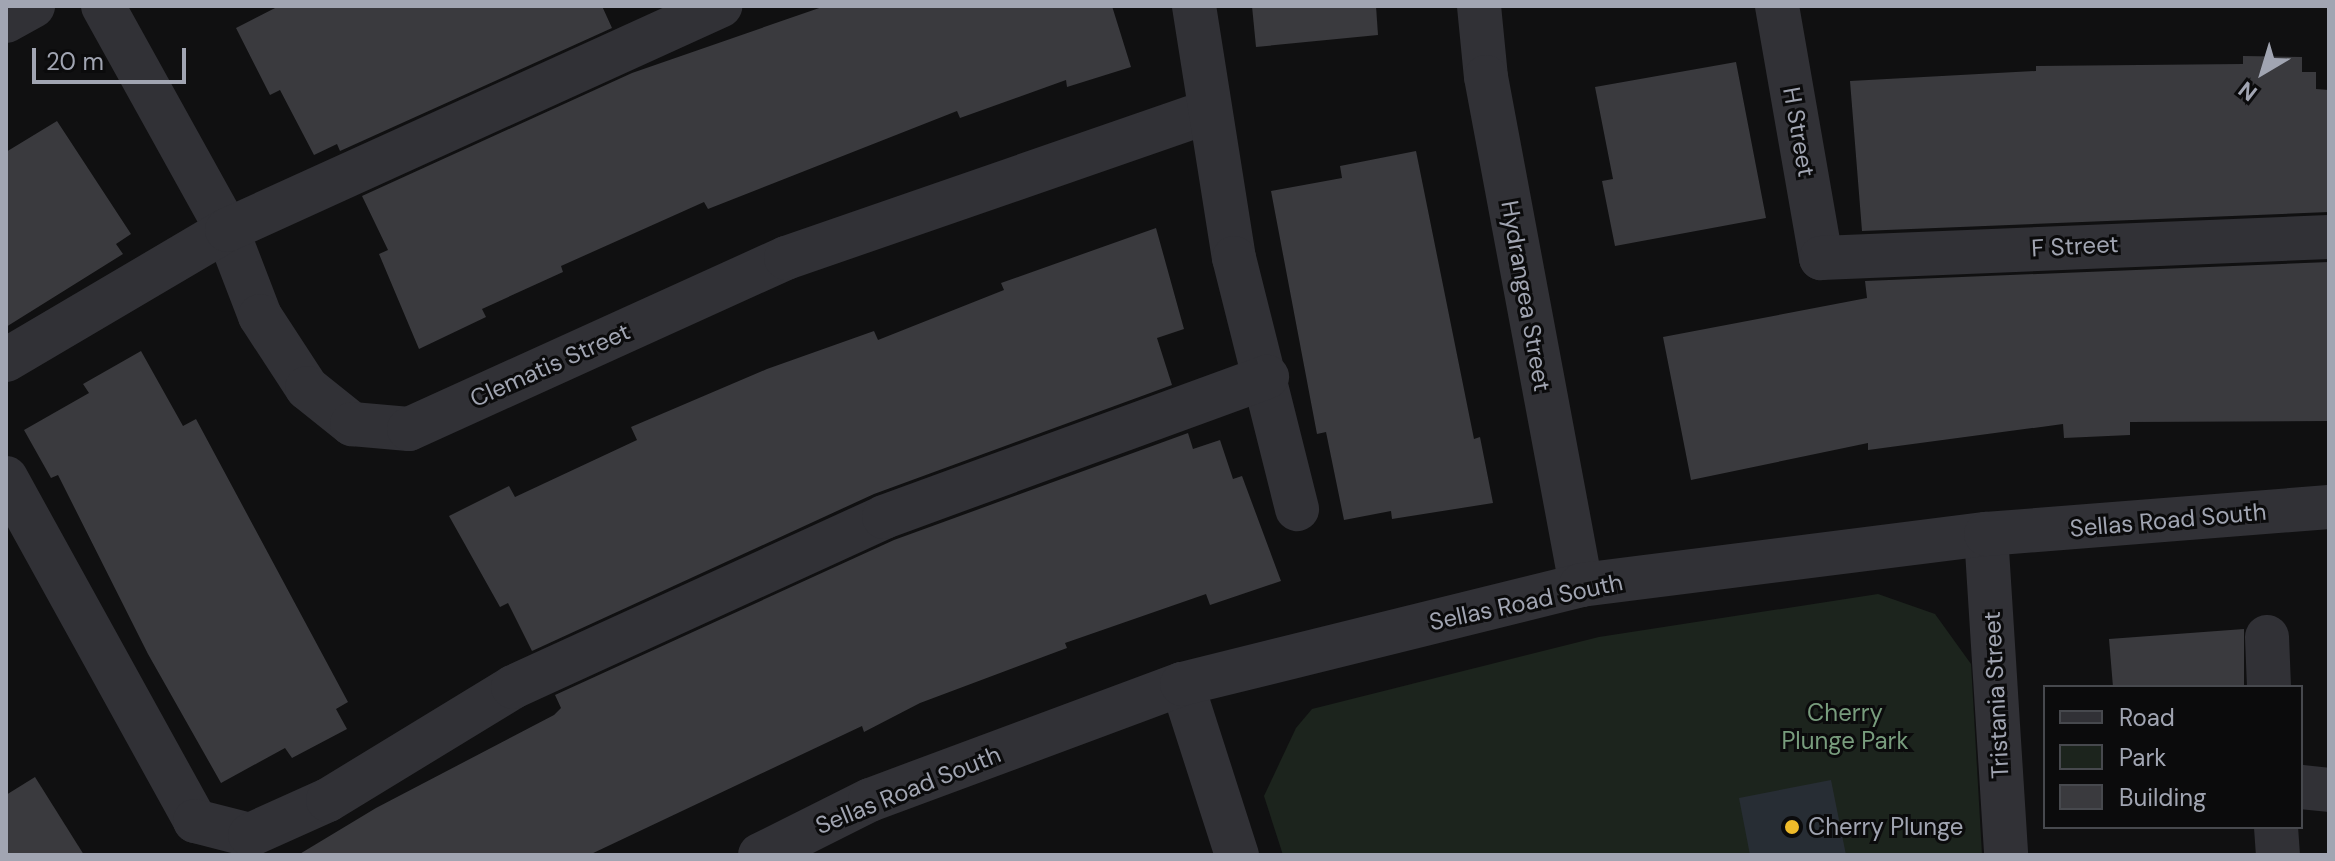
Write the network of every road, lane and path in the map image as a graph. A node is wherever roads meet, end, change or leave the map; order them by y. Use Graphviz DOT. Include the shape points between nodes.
graph roads {
  1 [pos="33,6"];
  2 [pos="103,6"];
  3 [pos="720,6"];
  4 [pos="1194,6"];
  5 [pos="1479,6"];
  6 [pos="1777,6"];
  7 [pos="6,21"];
  8 [pos="1207,112"];
  9 [pos="227,230"];
  10 [pos="2329,237"];
  11 [pos="1821,258"];
  12 [pos="6,360"];
  13 [pos="1267,377"];
  14 [pos="6,478"];
  15 [pos="2329,507"];
  16 [pos="1297,509"];
  17 [pos="1986,534"];
  18 [pos="1581,585"];
  19 [pos="2267,637"];
  20 [pos="1182,684"];
  21 [pos="2269,685"];
  22 [pos="2303,787"];
  23 [pos="2329,790"];
  24 [pos="2276,829"];
  25 [pos="760,855"];
  26 [pos="1237,855"];
  27 [pos="2006,855"];
  28 [pos="2278,855"];
  1 -- 7 [label="street"];
  2 -- 9 [label="street, Clematis Street"];
  3 -- 9 [label="street"];
  4 -- 8 [label="street"];
  5 -- 18 [label="street, Hydrangea Street" via="1486,77"];
  6 -- 11 [label="street, H Street"];
  8 -- 9 [label="street, Clematis Street" via="786,258 409,429 352,424 307,388 260,316"];
  8 -- 13 [label="street" via="1234,258"];
  9 -- 12 [label="street"];
  10 -- 11 [label="street, F Street"];
  13 -- 14 [label="street" via="884,517 513,687 328,800 250,835 195,821"];
  13 -- 16 [label="street"];
  15 -- 17 [label="street, Sellas Road South"];
  17 -- 18 [label="street, Sellas Road South"];
  17 -- 27 [label="street, Tristania Street"];
  18 -- 20 [label="street, Sellas Road South"];
  19 -- 21 [label="street"];
  20 -- 25 [label="street, Sellas Road South" via="870,800"];
  20 -- 26 [label="street"];
  22 -- 23 [label="street"];
  24 -- 28 [label="street"];
}
